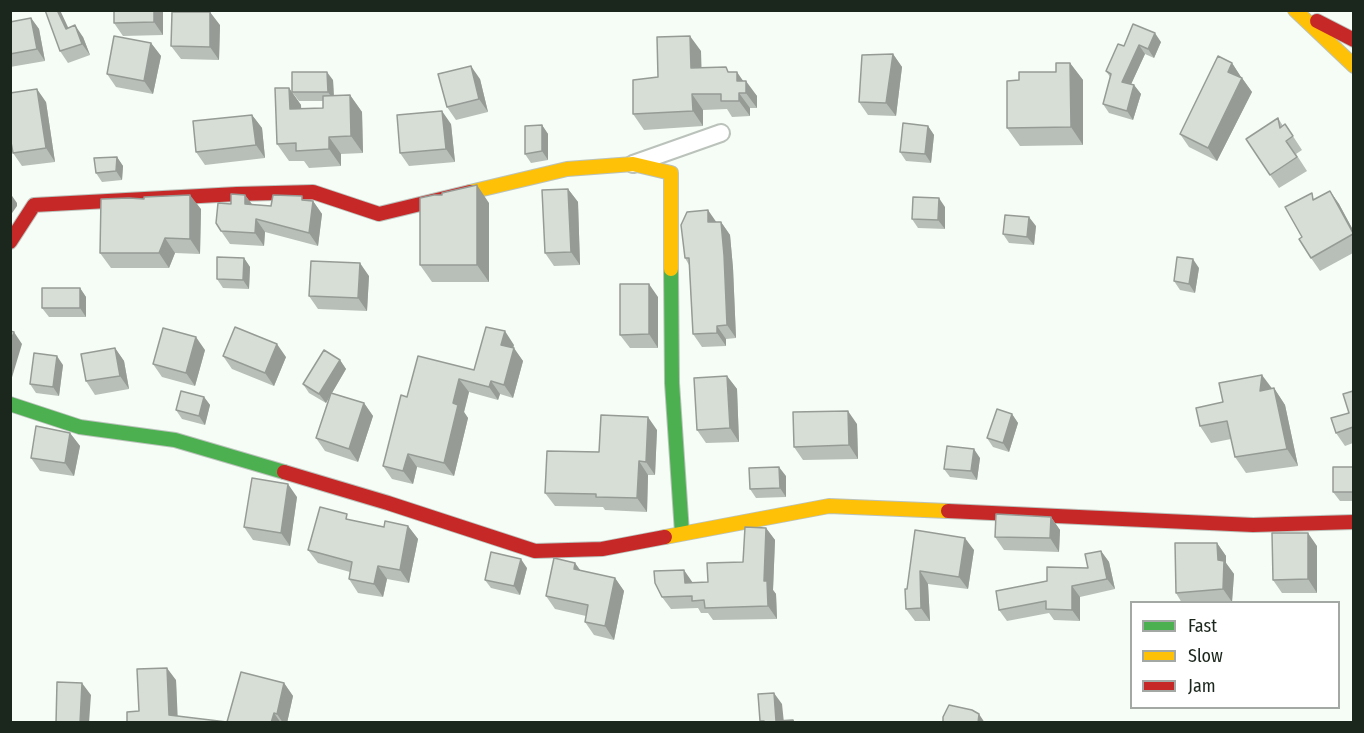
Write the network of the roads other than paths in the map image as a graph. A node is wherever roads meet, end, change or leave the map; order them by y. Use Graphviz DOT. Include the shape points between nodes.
graph roads {
  1 [pos="1296,10"];
  2 [pos="1353,40"];
  3 [pos="1353,66"];
  4 [pos="721,133"];
  5 [pos="633,164"];
  6 [pos="10,242"];
  7 [pos="10,404"];
  8 [pos="1353,522"];
  9 [pos="682,533"];
  1 -- 2 [label="street"];
  1 -- 3 [label="street"];
  4 -- 5 [label="street"];
  5 -- 6 [label="street" via="567,169 379,213 313,192 34,205"];
  5 -- 9 [label="street" via="671,172 672,383"];
  7 -- 9 [label="street" via="80,427 175,440 536,551 602,549"];
  8 -- 9 [label="street" via="1254,525 829,506"];
}
